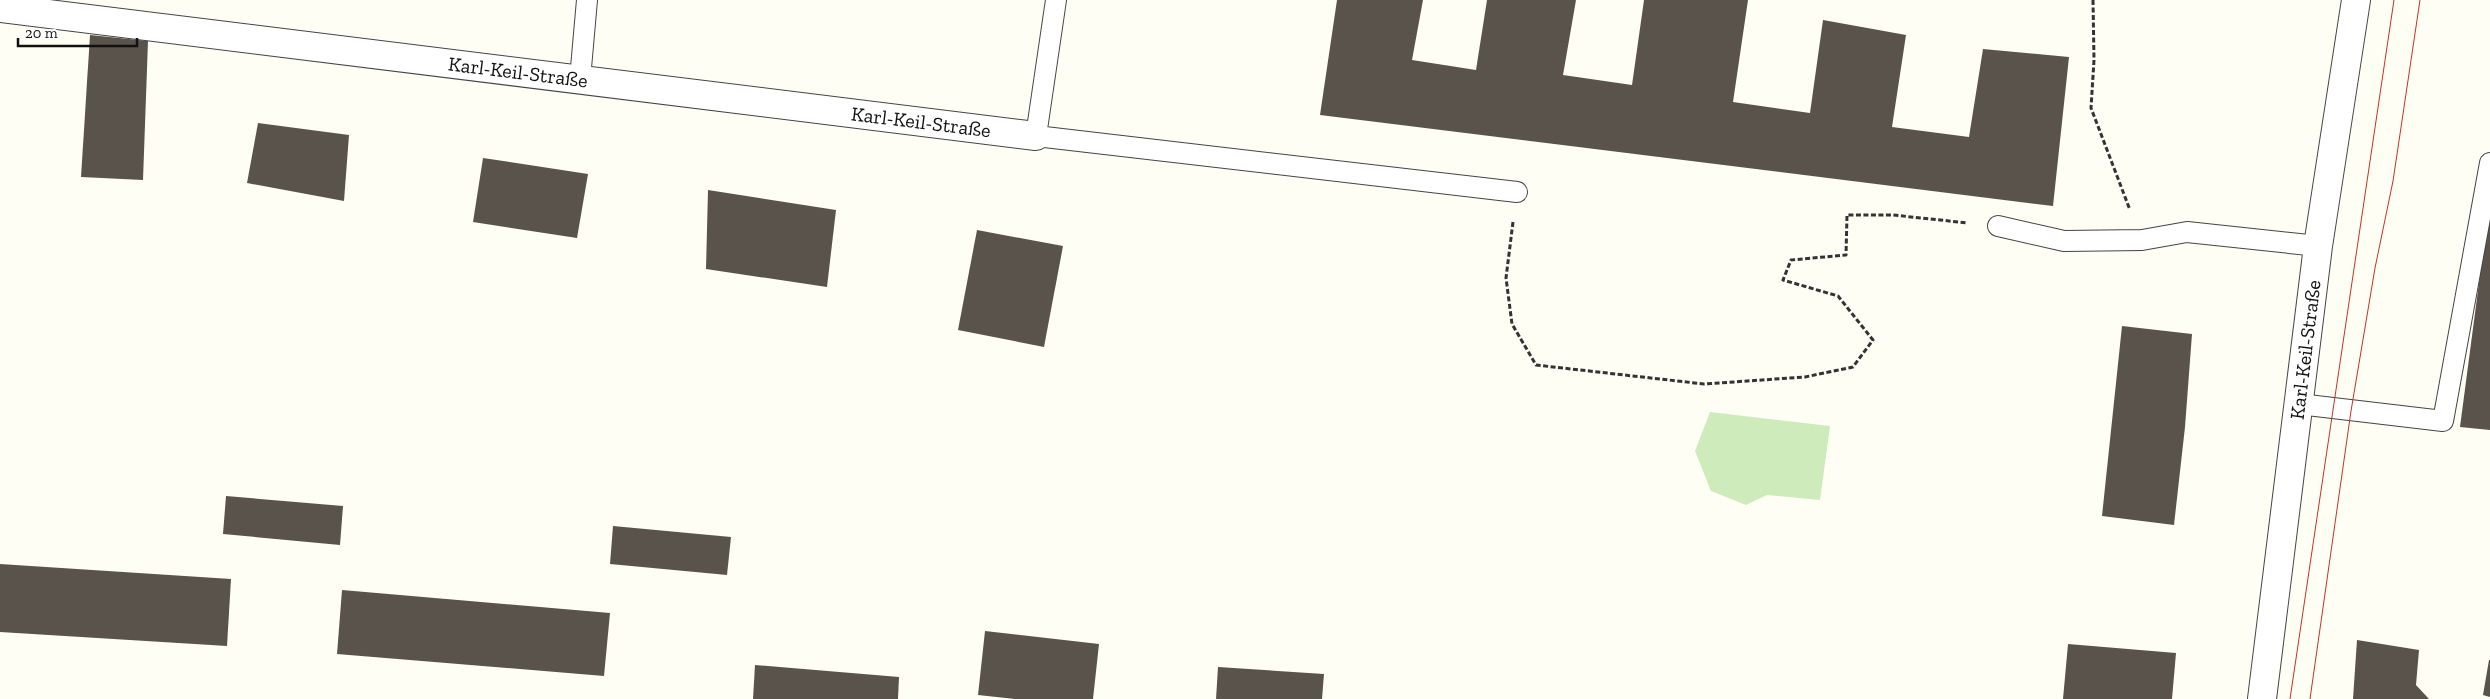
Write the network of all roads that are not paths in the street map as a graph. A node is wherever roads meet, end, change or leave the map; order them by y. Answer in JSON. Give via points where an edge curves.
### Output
{"nodes":[{"id":1,"x":587,"y":0,"type":"edge"},
{"id":2,"x":1056,"y":0,"type":"edge"},
{"id":3,"x":2356,"y":0,"type":"edge"},
{"id":4,"x":0,"y":8,"type":"edge"},
{"id":5,"x":580,"y":79,"type":"junction"},
{"id":6,"x":1036,"y":136,"type":"junction"},
{"id":7,"x":2490,"y":163,"type":"edge"},
{"id":8,"x":1517,"y":192,"type":"road end"},
{"id":9,"x":1998,"y":226,"type":"road end"},
{"id":10,"x":2318,"y":246,"type":"junction"},
{"id":11,"x":2299,"y":404,"type":"junction"},
{"id":12,"x":2262,"y":699,"type":"edge"}],
"edges":[{"from":1,"to":5,"type":"lane"},
{"from":2,"to":6,"type":"lane"},
{"from":3,"to":10,"type":"street","name":"Karl-Keil-Straße"},
{"from":4,"to":5,"type":"street","name":"Karl-Keil-Straße"},
{"from":5,"to":6,"type":"street","name":"Karl-Keil-Straße"},
{"from":6,"to":8,"type":"lane"},
{"from":7,"to":11,"type":"lane","via":[[2443,421]]},
{"from":9,"to":10,"type":"lane","via":[[2064,241],[2142,240],[2187,232]]},
{"from":10,"to":11,"type":"street","name":"Karl-Keil-Straße"},
{"from":11,"to":12,"type":"street","name":"Karl-Keil-Straße"}]}
